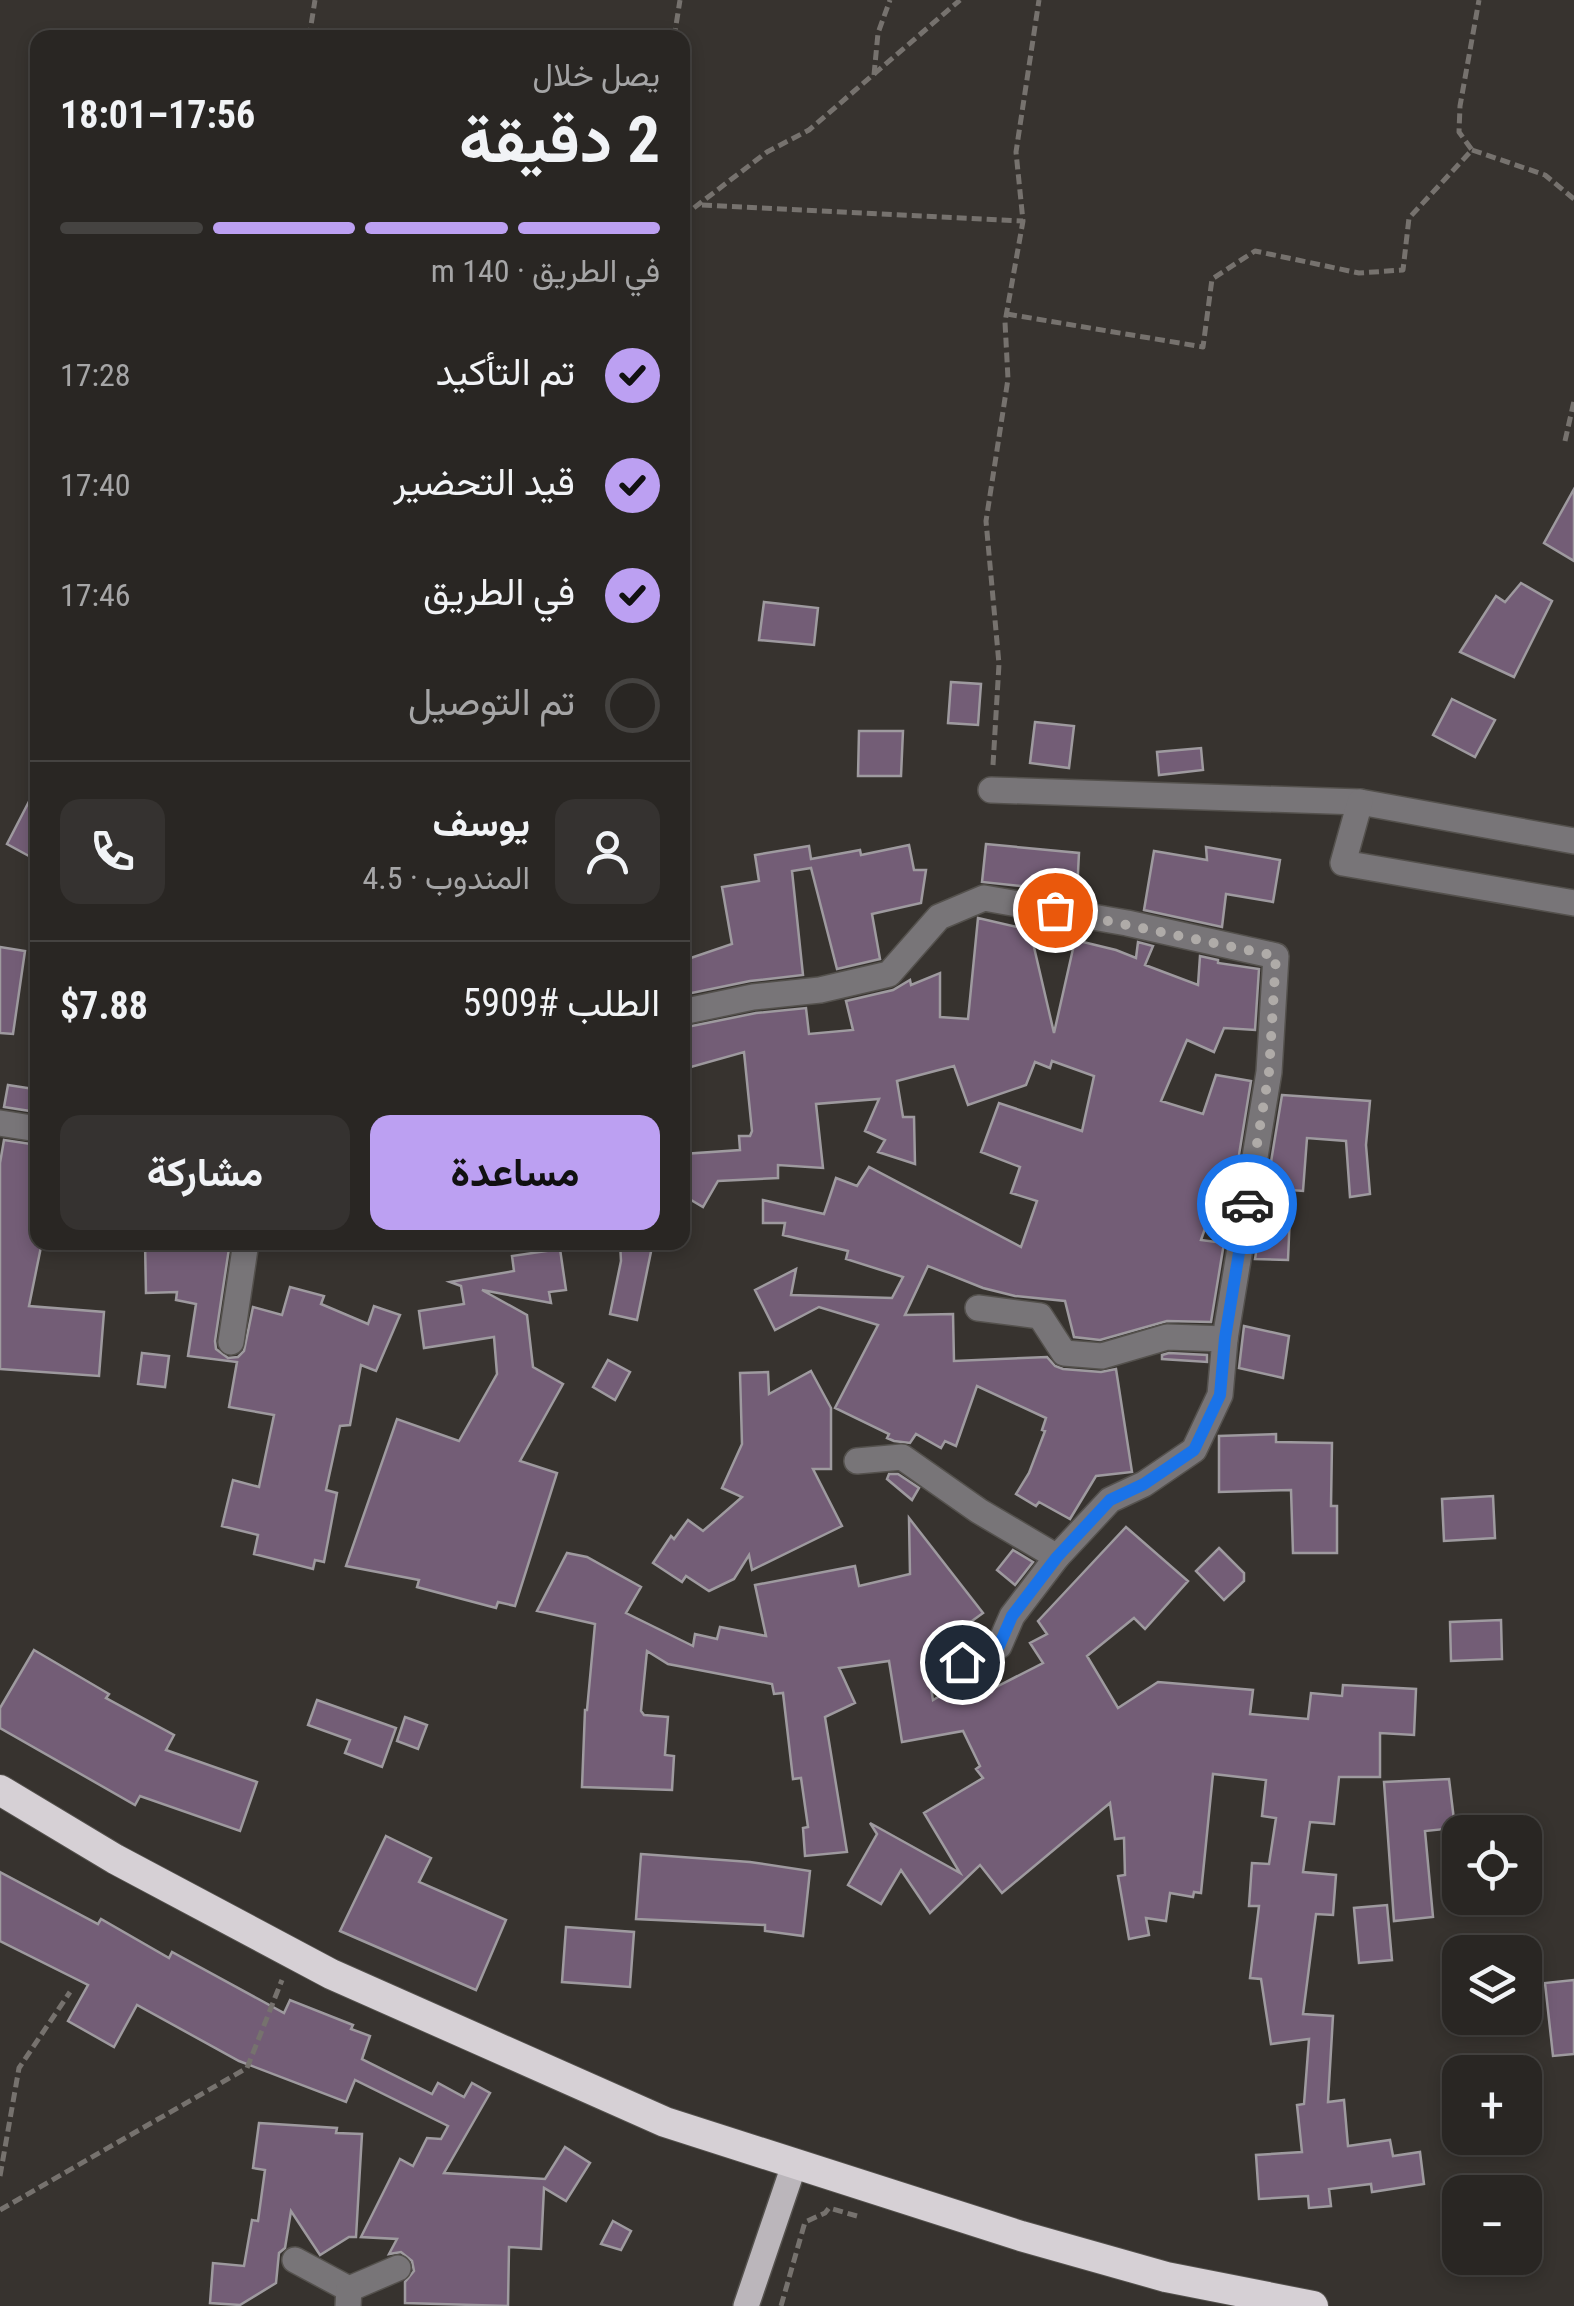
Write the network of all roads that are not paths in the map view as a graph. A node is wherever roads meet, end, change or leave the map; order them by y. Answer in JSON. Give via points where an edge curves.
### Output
{"nodes":[{"id":1,"x":991,"y":790,"type":"road end"},
{"id":2,"x":1360,"y":802,"type":"junction"},
{"id":3,"x":1574,"y":841,"type":"edge"},
{"id":4,"x":1574,"y":903,"type":"edge"},
{"id":5,"x":690,"y":1010,"type":"edge"},
{"id":6,"x":0,"y":1124,"type":"edge"},
{"id":7,"x":30,"y":1128,"type":"edge"},
{"id":8,"x":245,"y":1250,"type":"edge"},
{"id":9,"x":978,"y":1308,"type":"dead end"},
{"id":10,"x":1225,"y":1338,"type":"junction"},
{"id":11,"x":232,"y":1342,"type":"dead end"},
{"id":12,"x":857,"y":1461,"type":"dead end"},
{"id":13,"x":1057,"y":1557,"type":"junction"},
{"id":14,"x":962,"y":1662,"type":"dead end"},
{"id":15,"x":0,"y":1790,"type":"edge"},
{"id":16,"x":794,"y":2165,"type":"junction"},
{"id":17,"x":295,"y":2260,"type":"dead end"},
{"id":18,"x":398,"y":2268,"type":"dead end"},
{"id":19,"x":348,"y":2298,"type":"edge"},
{"id":20,"x":746,"y":2306,"type":"edge"},
{"id":21,"x":1312,"y":2306,"type":"edge"}],
"edges":[{"from":1,"to":2,"type":"street"},
{"from":2,"to":3,"type":"street"},
{"from":2,"to":4,"type":"street","via":[[1343,863]]},
{"from":5,"to":10,"type":"street","via":[[889,974],[939,917],[984,898],[1276,956],[1269,1072]]},
{"from":6,"to":7,"type":"street"},
{"from":8,"to":11,"type":"street"},
{"from":9,"to":10,"type":"street","via":[[1040,1316],[1064,1353],[1102,1356],[1168,1336]]},
{"from":10,"to":13,"type":"street","via":[[1220,1395],[1194,1450],[1110,1500]]},
{"from":12,"to":13,"type":"street","via":[[902,1457]]},
{"from":13,"to":14,"type":"street","via":[[1012,1616],[999,1646]]},
{"from":15,"to":16,"type":"highway","via":[[331,1974],[665,2122]]},
{"from":16,"to":20,"type":"main road"},
{"from":16,"to":21,"type":"highway","via":[[1166,2276]]},
{"from":17,"to":19,"type":"street"},
{"from":18,"to":19,"type":"street"}]}
